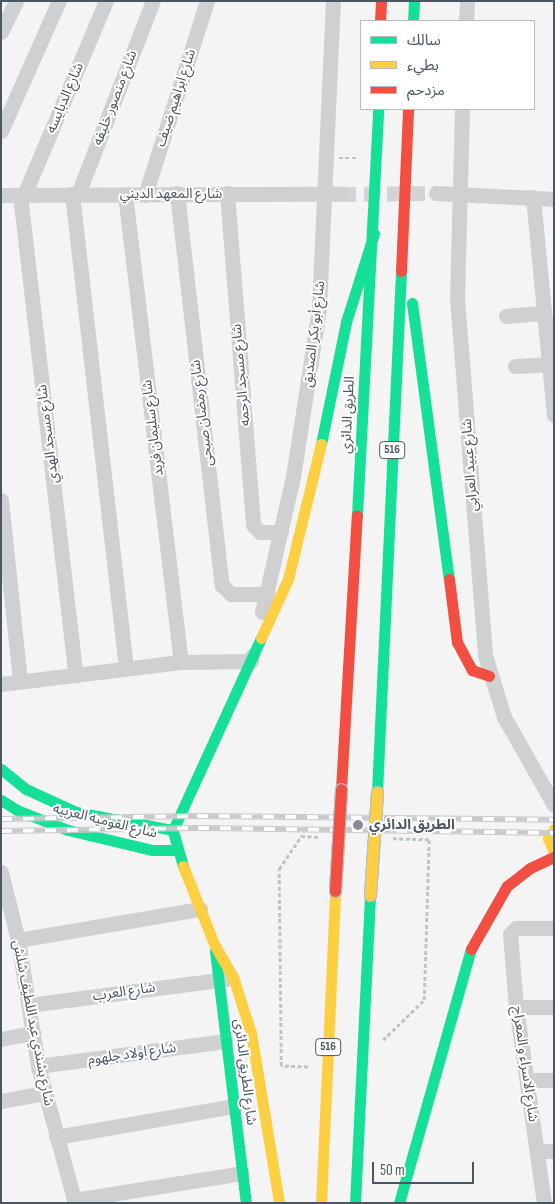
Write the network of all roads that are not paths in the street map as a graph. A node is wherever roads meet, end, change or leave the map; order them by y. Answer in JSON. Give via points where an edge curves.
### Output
{"nodes":[{"id":1,"x":16,"y":1,"type":"edge"},
{"id":2,"x":60,"y":1,"type":"edge"},
{"id":3,"x":106,"y":1,"type":"edge"},
{"id":4,"x":153,"y":1,"type":"edge"},
{"id":5,"x":207,"y":1,"type":"edge"},
{"id":6,"x":334,"y":1,"type":"edge"},
{"id":7,"x":381,"y":1,"type":"edge"},
{"id":8,"x":414,"y":1,"type":"edge"},
{"id":9,"x":467,"y":1,"type":"edge"},
{"id":10,"x":380,"y":20,"type":"edge"},
{"id":11,"x":413,"y":20,"type":"edge"},
{"id":12,"x":466,"y":20,"type":"edge"},
{"id":13,"x":1,"y":32,"type":"edge"},
{"id":14,"x":378,"y":110,"type":"edge"},
{"id":15,"x":408,"y":110,"type":"edge"},
{"id":16,"x":462,"y":110,"type":"edge"},
{"id":17,"x":1,"y":131,"type":"edge"},
{"id":18,"x":436,"y":192,"type":"tunnel mouth"},
{"id":19,"x":458,"y":192,"type":"junction"},
{"id":20,"x":177,"y":193,"type":"junction"},
{"id":21,"x":227,"y":193,"type":"junction"},
{"id":22,"x":75,"y":194,"type":"junction"},
{"id":23,"x":125,"y":194,"type":"junction"},
{"id":24,"x":334,"y":194,"type":"junction"},
{"id":25,"x":1,"y":195,"type":"edge"},
{"id":26,"x":22,"y":195,"type":"junction"},
{"id":27,"x":145,"y":195,"type":"junction"},
{"id":28,"x":533,"y":198,"type":"junction"},
{"id":29,"x":554,"y":199,"type":"edge"},
{"id":30,"x":402,"y":216,"type":"junction"},
{"id":31,"x":374,"y":233,"type":"junction"},
{"id":32,"x":547,"y":271,"type":"edge"},
{"id":33,"x":506,"y":316,"type":"dead end"},
{"id":34,"x":548,"y":319,"type":"edge"},
{"id":35,"x":515,"y":366,"type":"dead end"},
{"id":36,"x":551,"y":371,"type":"edge"},
{"id":37,"x":554,"y":415,"type":"edge"},
{"id":38,"x":1,"y":500,"type":"edge"},
{"id":39,"x":281,"y":532,"type":"junction"},
{"id":40,"x":267,"y":594,"type":"junction"},
{"id":41,"x":251,"y":661,"type":"junction"},
{"id":42,"x":182,"y":662,"type":"junction"},
{"id":43,"x":126,"y":667,"type":"junction"},
{"id":44,"x":75,"y":674,"type":"junction"},
{"id":45,"x":489,"y":676,"type":"junction"},
{"id":46,"x":20,"y":681,"type":"junction"},
{"id":47,"x":1,"y":684,"type":"edge"},
{"id":48,"x":1,"y":769,"type":"edge"},
{"id":49,"x":1,"y":800,"type":"edge"},
{"id":50,"x":554,"y":805,"type":"edge"},
{"id":51,"x":554,"y":829,"type":"edge"},
{"id":52,"x":173,"y":830,"type":"junction"},
{"id":53,"x":176,"y":850,"type":"junction"},
{"id":54,"x":554,"y":853,"type":"edge"},
{"id":55,"x":554,"y":858,"type":"edge"},
{"id":56,"x":1,"y":872,"type":"edge"},
{"id":57,"x":200,"y":909,"type":"junction"},
{"id":58,"x":554,"y":928,"type":"edge"},
{"id":59,"x":18,"y":940,"type":"junction"},
{"id":60,"x":226,"y":978,"type":"junction"},
{"id":61,"x":29,"y":1005,"type":"junction"},
{"id":62,"x":516,"y":1007,"type":"junction"},
{"id":63,"x":554,"y":1007,"type":"edge"},
{"id":64,"x":33,"y":1034,"type":"junction"},
{"id":65,"x":1,"y":1039,"type":"edge"},
{"id":66,"x":226,"y":1041,"type":"junction"},
{"id":67,"x":38,"y":1066,"type":"junction"},
{"id":68,"x":527,"y":1080,"type":"junction"},
{"id":69,"x":554,"y":1080,"type":"edge"},
{"id":70,"x":45,"y":1093,"type":"junction"},
{"id":71,"x":1,"y":1101,"type":"edge"},
{"id":72,"x":234,"y":1106,"type":"junction"},
{"id":73,"x":56,"y":1137,"type":"junction"},
{"id":74,"x":537,"y":1151,"type":"junction"},
{"id":75,"x":554,"y":1151,"type":"edge"},
{"id":76,"x":242,"y":1173,"type":"junction"},
{"id":77,"x":74,"y":1201,"type":"edge"},
{"id":78,"x":246,"y":1203,"type":"edge"},
{"id":79,"x":279,"y":1203,"type":"edge"},
{"id":80,"x":321,"y":1203,"type":"edge"},
{"id":81,"x":355,"y":1203,"type":"edge"},
{"id":82,"x":399,"y":1203,"type":"edge"},
{"id":83,"x":544,"y":1203,"type":"edge"}],
"edges":[{"from":1,"to":13,"type":"street"},
{"from":2,"to":17,"type":"street"},
{"from":3,"to":26,"type":"street","name":"شارع الدبايسه"},
{"from":4,"to":22,"type":"street","name":"شارع منصور خليفه"},
{"from":5,"to":27,"type":"street","name":"شارع ابراهيم ضيف"},
{"from":6,"to":24,"type":"street","name":"شارع أبو بكر الصديق"},
{"from":7,"to":10,"type":"main road"},
{"from":8,"to":11,"type":"main road"},
{"from":9,"to":12,"type":"street"},
{"from":14,"to":31,"type":"main road","name":"الطريق الدائري","number":"516"},
{"from":15,"to":30,"type":"main road","number":"516"},
{"from":16,"to":19,"type":"street","name":"شارع عبيد العرابي"},
{"from":18,"to":19,"type":"street"},
{"from":19,"to":28,"type":"street"},
{"from":19,"to":45,"type":"street","name":"شارع عبيد العرابي","via":[[457,298],[484,655]]},
{"from":20,"to":21,"type":"street","name":"شارع المعهد الديني"},
{"from":20,"to":27,"type":"street","name":"شارع المعهد الديني"},
{"from":20,"to":40,"type":"street","name":"شارع رمضان صبحى","via":[[222,585],[231,594]]},
{"from":21,"to":24,"type":"street","name":"شارع المعهد الديني"},
{"from":21,"to":39,"type":"street","name":"شارع مسجد الرحمه","via":[[253,525],[260,532]]},
{"from":22,"to":23,"type":"street","name":"شارع المعهد الديني"},
{"from":22,"to":26,"type":"street","name":"شارع المعهد الديني"},
{"from":22,"to":43,"type":"street"},
{"from":23,"to":27,"type":"street","name":"شارع المعهد الديني"},
{"from":23,"to":42,"type":"street","name":"شارع سليمان فريد"},
{"from":24,"to":39,"type":"street","name":"شارع أبو بكر الصديق","via":[[319,309]]},
{"from":25,"to":26,"type":"street","name":"شارع المعهد الديني"},
{"from":26,"to":44,"type":"street","name":"شارع مسجد الهدي"},
{"from":28,"to":29,"type":"street"},
{"from":28,"to":32,"type":"street"},
{"from":30,"to":45,"type":"main road","via":[[457,642],[472,670]]},
{"from":30,"to":81,"type":"main road","number":"516","bridge":true},
{"from":31,"to":41,"type":"main road","via":[[346,322],[326,424],[288,579]]},
{"from":31,"to":80,"type":"main road","name":"الطريق الدائري","number":"516","bridge":true,"via":[[335,891]]},
{"from":32,"to":34,"type":"street"},
{"from":33,"to":34,"type":"street"},
{"from":34,"to":36,"type":"street"},
{"from":35,"to":36,"type":"street"},
{"from":36,"to":37,"type":"street"},
{"from":38,"to":46,"type":"street"},
{"from":39,"to":40,"type":"street","name":"شارع أبو بكر الصديق"},
{"from":40,"to":41,"type":"street","name":"شارع أبو بكر الصديق"},
{"from":41,"to":42,"type":"street"},
{"from":41,"to":52,"type":"main road"},
{"from":42,"to":43,"type":"street"},
{"from":43,"to":44,"type":"street"},
{"from":44,"to":46,"type":"street"},
{"from":45,"to":50,"type":"street","name":"شارع عبيد العرابي","via":[[504,716]]},
{"from":46,"to":47,"type":"street"},
{"from":48,"to":52,"type":"main road","name":"شارع القوميه العربيه","via":[[26,789],[76,812]]},
{"from":49,"to":53,"type":"main road","name":"شارع القوميه العربيه","via":[[17,810],[68,830],[152,850]]},
{"from":51,"to":54,"type":"main road","via":[[548,838]]},
{"from":52,"to":53,"type":"main road"},
{"from":53,"to":57,"type":"main road"},
{"from":55,"to":82,"type":"main road","via":[[530,868],[507,886],[472,945]]},
{"from":56,"to":59,"type":"street","name":"شارع بشندي عبد اللطيف شلش"},
{"from":57,"to":59,"type":"street"},
{"from":57,"to":60,"type":"main road"},
{"from":58,"to":62,"type":"street","name":"شارع الاسراء و المعراج","via":[[516,928],[510,934]]},
{"from":59,"to":61,"type":"street","name":"شارع بشندي عبد اللطيف شلش"},
{"from":60,"to":61,"type":"street","name":"شارع العرب"},
{"from":60,"to":66,"type":"main road","name":"شارع الطريق الدائرى"},
{"from":60,"to":79,"type":"main road","via":[[251,1033]]},
{"from":61,"to":64,"type":"street","name":"شارع بشندي عبد اللطيف شلش"},
{"from":62,"to":63,"type":"street"},
{"from":62,"to":68,"type":"street","name":"شارع الاسراء و المعراج"},
{"from":64,"to":65,"type":"street"},
{"from":64,"to":67,"type":"street","name":"شارع بشندي عبد اللطيف شلش"},
{"from":66,"to":67,"type":"street","name":"شارع اولاد جلهوم"},
{"from":66,"to":72,"type":"main road","name":"شارع الطريق الدائرى"},
{"from":67,"to":70,"type":"street","name":"شارع بشندي عبد اللطيف شلش"},
{"from":68,"to":69,"type":"street"},
{"from":68,"to":74,"type":"street","name":"شارع الاسراء و المعراج"},
{"from":70,"to":71,"type":"street"},
{"from":70,"to":73,"type":"street","name":"شارع بشندي عبد اللطيف شلش"},
{"from":72,"to":73,"type":"street"},
{"from":72,"to":76,"type":"main road","name":"شارع الطريق الدائرى"},
{"from":73,"to":77,"type":"street","name":"شارع بشندي عبد اللطيف شلش"},
{"from":74,"to":75,"type":"street"},
{"from":74,"to":83,"type":"street","name":"شارع الاسراء و المعراج"},
{"from":76,"to":77,"type":"street"},
{"from":76,"to":78,"type":"main road","name":"شارع الطريق الدائرى"}]}
